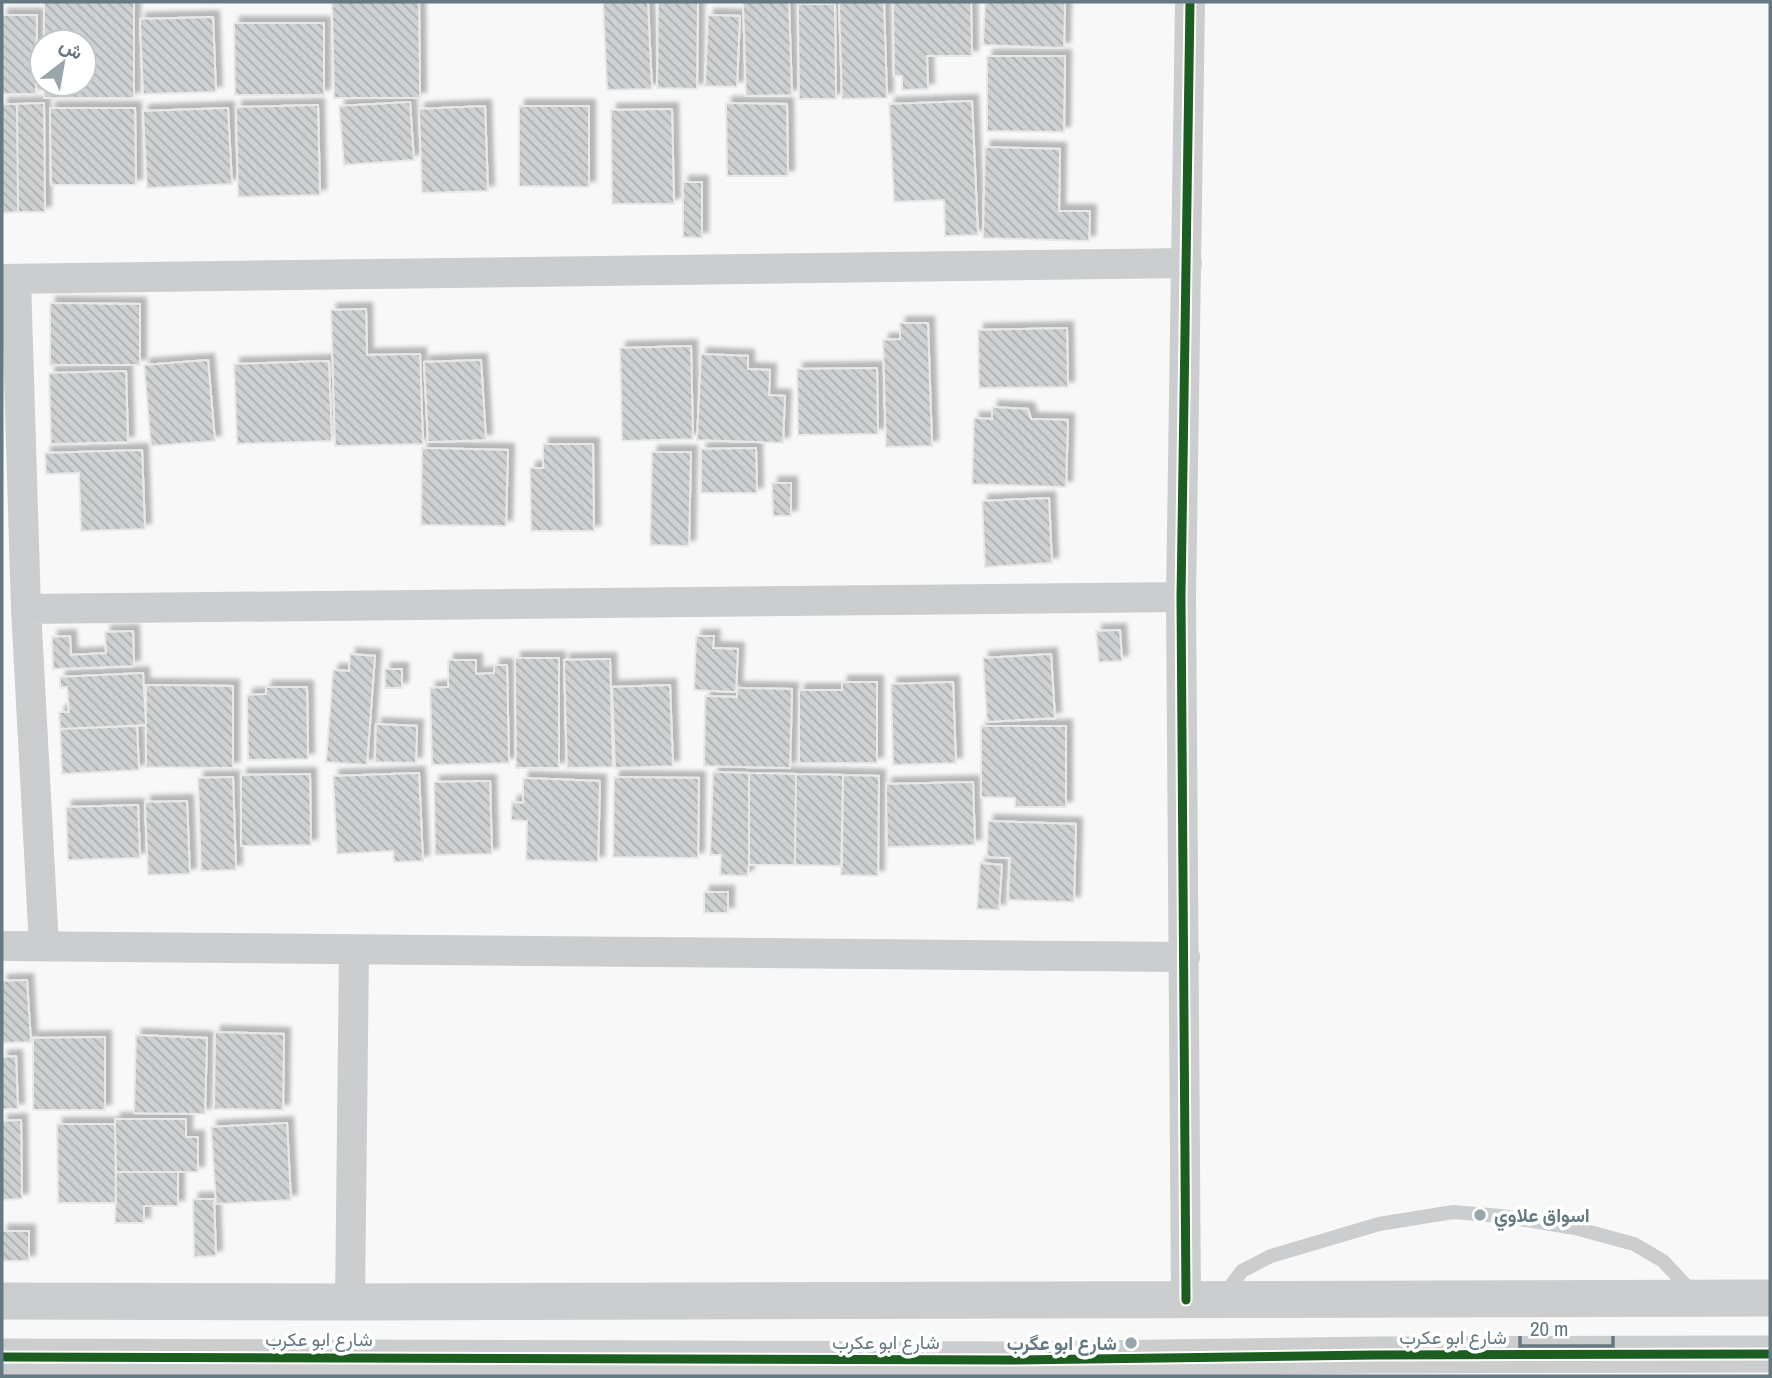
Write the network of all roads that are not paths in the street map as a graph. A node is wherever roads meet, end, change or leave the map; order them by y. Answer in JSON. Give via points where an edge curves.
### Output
{"nodes":[{"id":1,"x":1190,"y":2,"type":"edge"},
{"id":2,"x":1187,"y":263,"type":"junction"},
{"id":3,"x":9,"y":279,"type":"edge"},
{"id":4,"x":1181,"y":597,"type":"junction"},
{"id":5,"x":26,"y":609,"type":"junction"},
{"id":6,"x":2,"y":946,"type":"edge"},
{"id":7,"x":44,"y":946,"type":"junction"},
{"id":8,"x":354,"y":950,"type":"junction"},
{"id":9,"x":1185,"y":957,"type":"junction"},
{"id":10,"x":1698,"y":1298,"type":"junction"},
{"id":11,"x":1770,"y":1298,"type":"edge"},
{"id":12,"x":1203,"y":1300,"type":"junction"},
{"id":13,"x":2,"y":1301,"type":"edge"},
{"id":14,"x":350,"y":1302,"type":"junction"},
{"id":15,"x":685,"y":1302,"type":"junction"},
{"id":16,"x":1770,"y":1354,"type":"edge"},
{"id":17,"x":685,"y":1358,"type":"junction"},
{"id":18,"x":5,"y":1363,"type":"edge"},
{"id":19,"x":349,"y":1366,"type":"edge"},
{"id":20,"x":1373,"y":1366,"type":"edge"},
{"id":21,"x":1421,"y":1366,"type":"edge"},
{"id":22,"x":1014,"y":1368,"type":"edge"}],
"edges":[{"from":1,"to":2,"type":"street"},
{"from":2,"to":3,"type":"street"},
{"from":2,"to":4,"type":"street"},
{"from":3,"to":5,"type":"street"},
{"from":4,"to":5,"type":"street"},
{"from":4,"to":9,"type":"street"},
{"from":5,"to":7,"type":"street"},
{"from":6,"to":7,"type":"street"},
{"from":7,"to":8,"type":"street"},
{"from":8,"to":9,"type":"street"},
{"from":8,"to":14,"type":"street"},
{"from":9,"to":12,"type":"street"},
{"from":10,"to":11,"type":"street"},
{"from":10,"to":12,"type":"street"},
{"from":10,"to":12,"type":"lane","via":[[1663,1261],[1634,1244],[1575,1228],[1453,1212],[1379,1224],[1271,1256]]},
{"from":12,"to":15,"type":"street"},
{"from":13,"to":14,"type":"street"},
{"from":14,"to":15,"type":"street"},
{"from":15,"to":17,"type":"street"},
{"from":16,"to":21,"type":"street","name":"شارع ابو عكرب"},
{"from":17,"to":19,"type":"street","name":"شارع ابو عكرب"},
{"from":17,"to":22,"type":"street","name":"شارع ابو عكرب"},
{"from":18,"to":19,"type":"street","name":"شارع ابو عكرب"},
{"from":20,"to":21,"type":"street","name":"شارع ابو عكرب"},
{"from":20,"to":22,"type":"street","name":"شارع ابو عكرب"}]}
